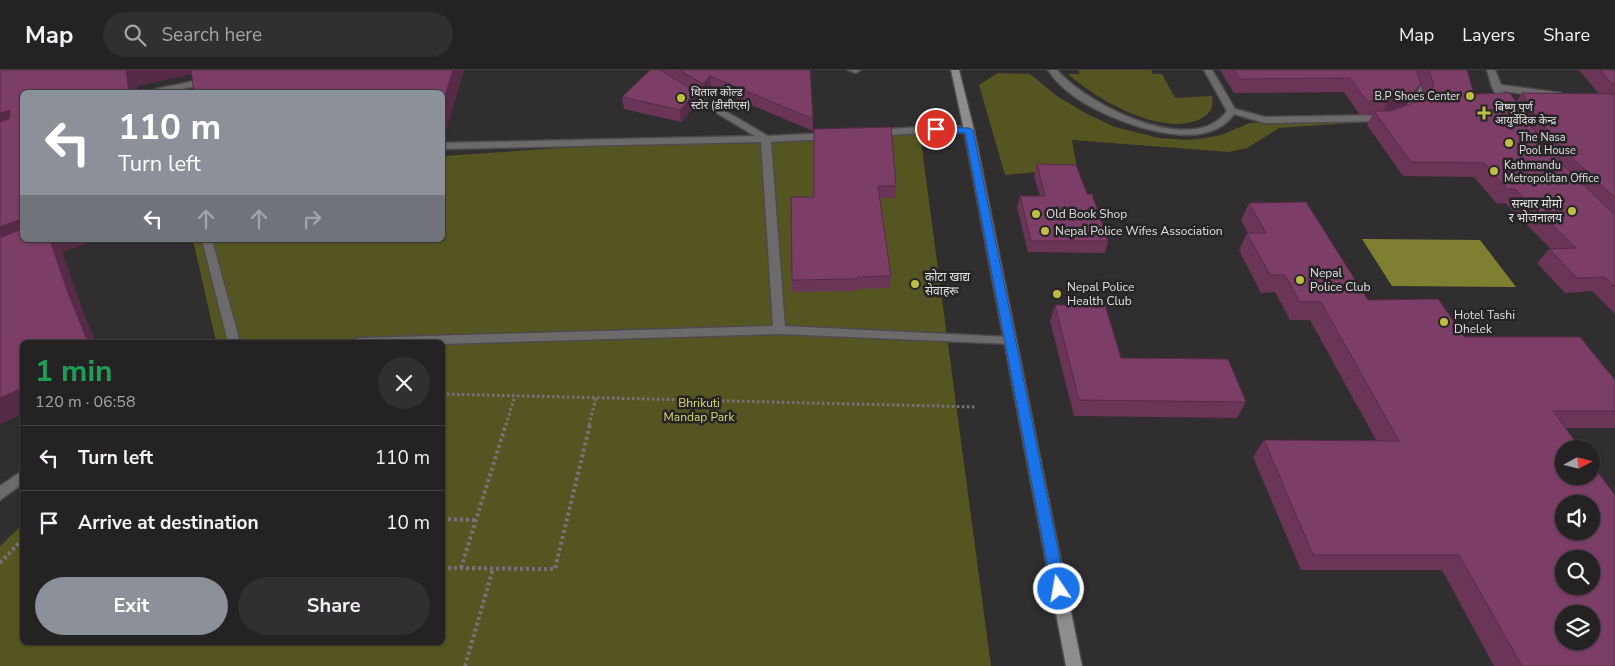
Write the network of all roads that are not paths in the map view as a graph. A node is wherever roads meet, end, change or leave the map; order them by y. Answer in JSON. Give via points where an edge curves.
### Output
{"nodes":[{"id":1,"x":955,"y":70,"type":"edge"},
{"id":2,"x":1052,"y":70,"type":"edge"},
{"id":3,"x":1208,"y":70,"type":"edge"},
{"id":4,"x":1404,"y":70,"type":"edge"},
{"id":5,"x":1491,"y":70,"type":"edge"},
{"id":6,"x":216,"y":80,"type":"edge"},
{"id":7,"x":674,"y":84,"type":"edge"},
{"id":8,"x":1496,"y":87,"type":"junction"},
{"id":9,"x":177,"y":90,"type":"edge"},
{"id":10,"x":1569,"y":97,"type":"edge"},
{"id":11,"x":1232,"y":111,"type":"junction"},
{"id":12,"x":1510,"y":116,"type":"edge"},
{"id":13,"x":969,"y":130,"type":"junction"},
{"id":14,"x":859,"y":134,"type":"edge"},
{"id":15,"x":840,"y":135,"type":"edge"},
{"id":16,"x":766,"y":139,"type":"junction"},
{"id":17,"x":445,"y":146,"type":"edge"},
{"id":18,"x":208,"y":242,"type":"edge"},
{"id":19,"x":778,"y":330,"type":"junction"},
{"id":20,"x":233,"y":340,"type":"edge"},
{"id":21,"x":429,"y":340,"type":"edge"},
{"id":22,"x":1009,"y":341,"type":"junction"},
{"id":23,"x":20,"y":479,"type":"edge"},
{"id":24,"x":0,"y":494,"type":"edge"},
{"id":25,"x":1074,"y":666,"type":"edge"}],
"edges":[{"from":1,"to":13,"type":"main road"},
{"from":2,"to":11,"type":"street","via":[[1058,81],[1102,109],[1134,122],[1164,129],[1204,131],[1220,125]]},
{"from":3,"to":11,"type":"street"},
{"from":4,"to":11,"type":"street","via":[[1414,80],[1420,98],[1409,110],[1382,120],[1265,120]]},
{"from":5,"to":8,"type":"street"},
{"from":6,"to":9,"type":"street"},
{"from":7,"to":16,"type":"street"},
{"from":8,"to":10,"type":"street"},
{"from":8,"to":12,"type":"street"},
{"from":13,"to":14,"type":"street"},
{"from":13,"to":22,"type":"main road"},
{"from":15,"to":16,"type":"street"},
{"from":16,"to":17,"type":"street"},
{"from":16,"to":19,"type":"street"},
{"from":18,"to":20,"type":"street"},
{"from":19,"to":21,"type":"street"},
{"from":19,"to":22,"type":"street"},
{"from":22,"to":25,"type":"main road"},
{"from":23,"to":24,"type":"street"}]}
